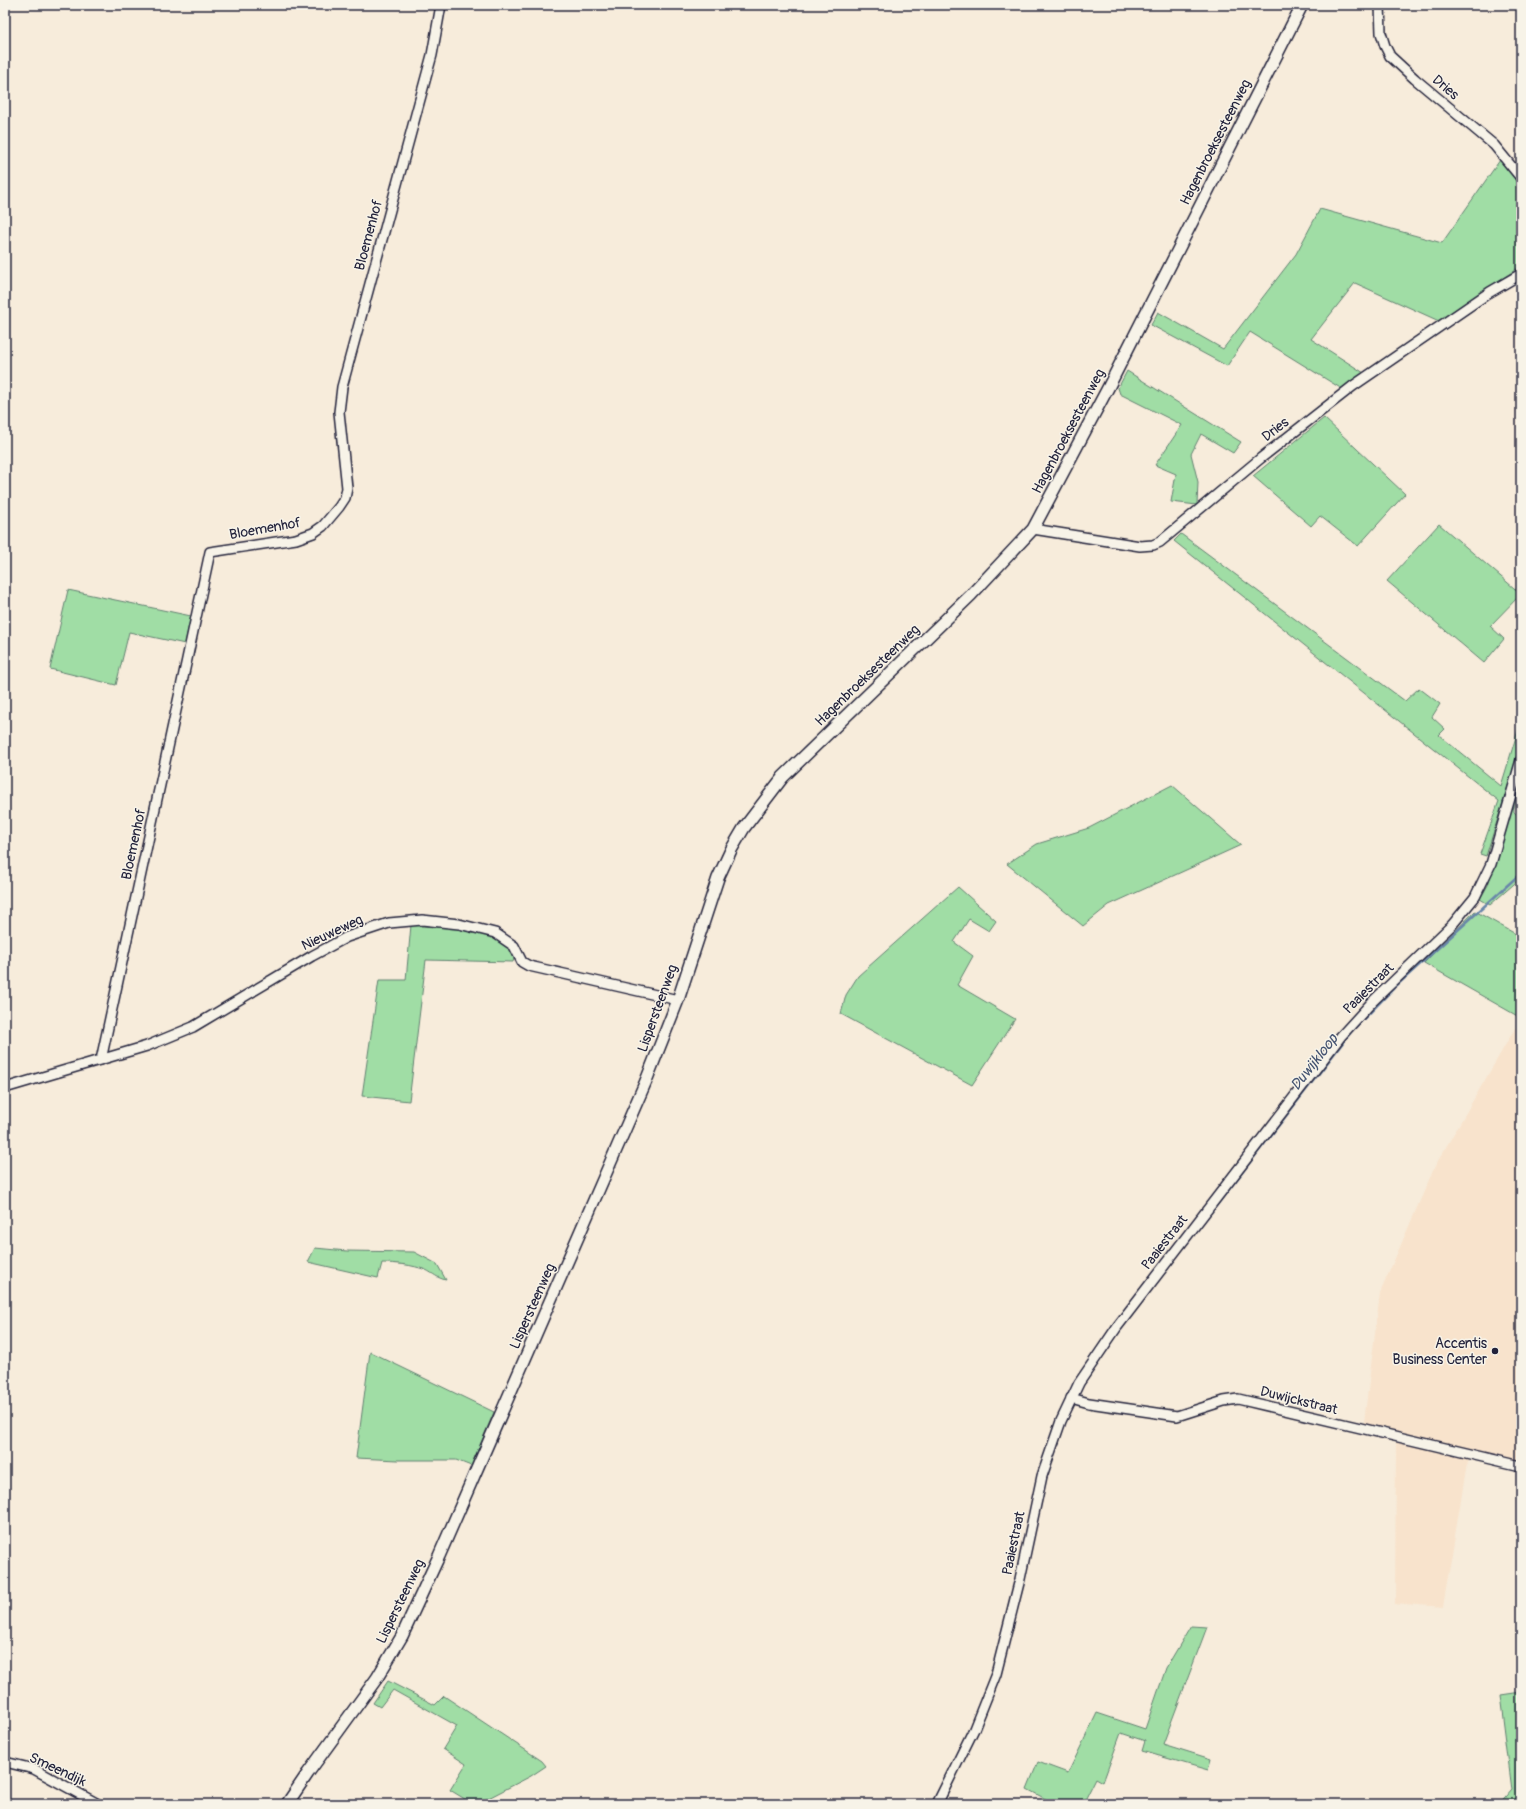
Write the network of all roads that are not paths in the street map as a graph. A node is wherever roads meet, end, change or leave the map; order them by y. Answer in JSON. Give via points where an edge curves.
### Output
{"nodes":[{"id":1,"x":441,"y":5,"type":"edge"},
{"id":2,"x":1302,"y":5,"type":"edge"},
{"id":3,"x":1380,"y":5,"type":"edge"},
{"id":4,"x":1521,"y":178,"type":"edge"},
{"id":5,"x":1521,"y":274,"type":"edge"},
{"id":6,"x":1033,"y":529,"type":"junction"},
{"id":7,"x":1521,"y":760,"type":"edge"},
{"id":8,"x":765,"y":801,"type":"joint"},
{"id":9,"x":678,"y":1000,"type":"junction"},
{"id":10,"x":101,"y":1060,"type":"junction"},
{"id":11,"x":5,"y":1088,"type":"edge"},
{"id":12,"x":1071,"y":1398,"type":"junction"},
{"id":13,"x":1521,"y":1466,"type":"edge"},
{"id":14,"x":5,"y":1762,"type":"edge"},
{"id":15,"x":98,"y":1804,"type":"edge"},
{"id":16,"x":287,"y":1804,"type":"edge"},
{"id":17,"x":937,"y":1804,"type":"edge"}],
"edges":[{"from":1,"to":10,"type":"street","name":"Bloemenhof","via":[[432,55],[342,387],[339,412],[348,476],[345,498],[332,516],[314,533],[296,539],[210,552]]},
{"from":2,"to":6,"type":"street","name":"Hagenbroeksesteenweg","via":[[1109,386]]},
{"from":3,"to":4,"type":"street","name":"Dries","via":[[1381,33],[1390,56],[1494,145]]},
{"from":5,"to":6,"type":"street","name":"Dries","via":[[1490,292],[1342,394],[1153,546]]},
{"from":6,"to":8,"type":"street","name":"Hagenbroeksesteenweg","via":[[971,595],[783,778]]},
{"from":7,"to":12,"type":"street","name":"Paaiestraat","via":[[1491,864],[1475,898],[1452,925],[1373,1001],[1341,1036],[1107,1339]]},
{"from":8,"to":9,"type":"street","name":"Lispersteenweg","via":[[744,828],[718,878]]},
{"from":9,"to":10,"type":"street","name":"Nieuweweg","via":[[529,966],[522,962],[514,946],[494,933],[459,924],[422,920],[389,923],[347,937],[193,1026],[147,1046]]},
{"from":9,"to":16,"type":"street","name":"Lispersteenweg","via":[[621,1138],[402,1636],[377,1678]]},
{"from":10,"to":11,"type":"street","name":"Nieuweweg"},
{"from":12,"to":13,"type":"street","name":"Duwijckstraat","via":[[1088,1403],[1177,1416],[1224,1400],[1238,1399]]},
{"from":12,"to":17,"type":"street","name":"Paaiestraat","via":[[1051,1446],[1042,1476],[996,1674],[974,1729]]},
{"from":14,"to":15,"type":"street","name":"Smeendijk","via":[[34,1769]]}]}
